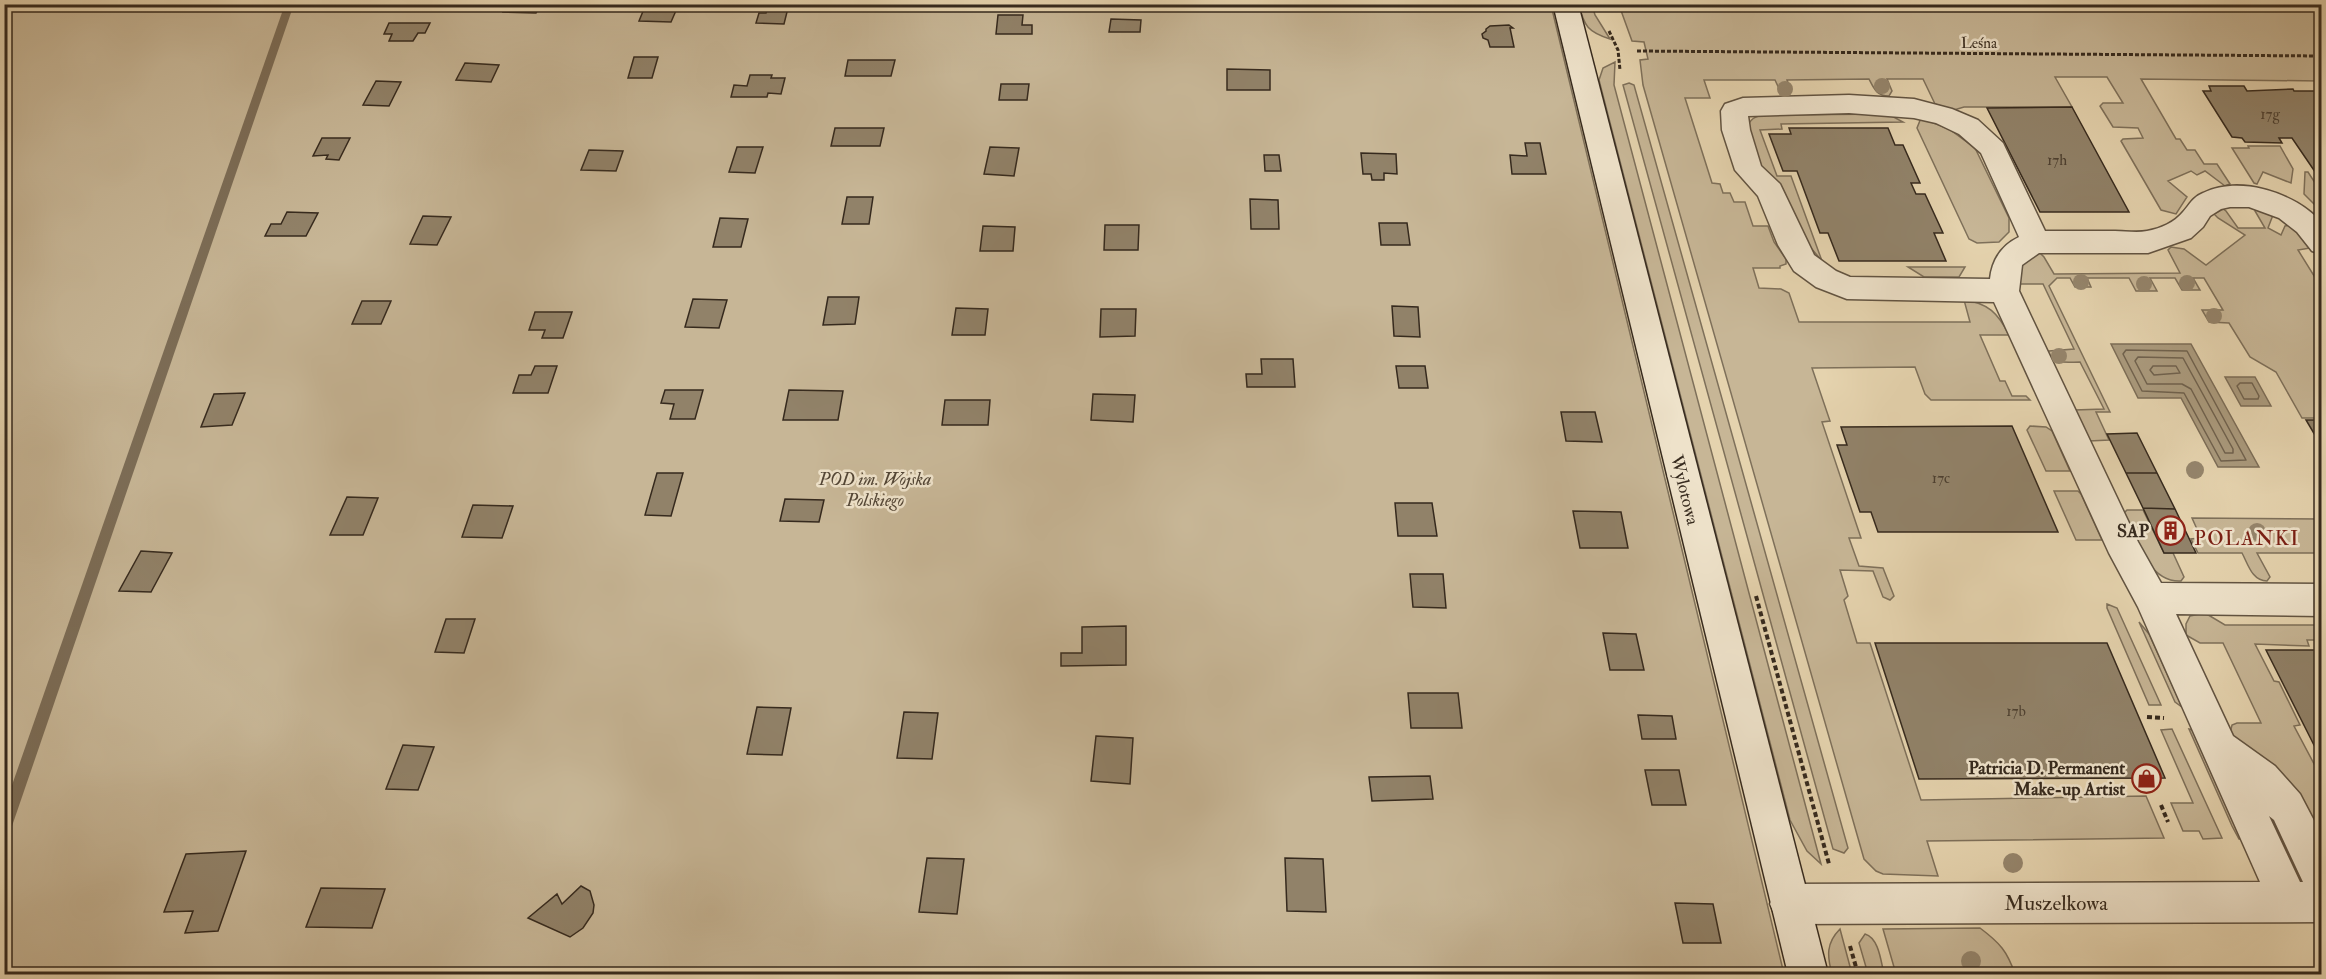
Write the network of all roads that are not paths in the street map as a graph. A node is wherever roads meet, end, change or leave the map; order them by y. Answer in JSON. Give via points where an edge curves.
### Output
{"nodes":[{"id":1,"x":1565,"y":4,"type":"edge"},
{"id":2,"x":2036,"y":242,"type":"junction"},
{"id":3,"x":2322,"y":243,"type":"edge"},
{"id":4,"x":2004,"y":291,"type":"junction"},
{"id":5,"x":2151,"y":598,"type":"junction"},
{"id":6,"x":2322,"y":600,"type":"edge"},
{"id":7,"x":2218,"y":747,"type":"junction"},
{"id":8,"x":2322,"y":879,"type":"edge"},
{"id":9,"x":2305,"y":902,"type":"edge"},
{"id":10,"x":1790,"y":904,"type":"junction"},
{"id":11,"x":1808,"y":975,"type":"edge"}],
"edges":[{"from":1,"to":10,"type":"street","name":"Wylotowa"},
{"from":2,"to":3,"type":"street","via":[[2148,242],[2181,230],[2213,200],[2249,197],[2289,211]]},
{"from":2,"to":4,"type":"street","via":[[2020,247],[2010,258],[2004,273]]},
{"from":2,"to":4,"type":"street","via":[[1990,146],[1976,131],[1958,122],[1918,108],[1891,105],[1761,106],[1734,111],[1749,170],[1770,190],[1804,263],[1826,279],[1847,288]]},
{"from":4,"to":5,"type":"street","via":[[2126,553]]},
{"from":5,"to":6,"type":"street"},
{"from":5,"to":7,"type":"street"},
{"from":7,"to":8,"type":"street","via":[[2262,779],[2287,807]]},
{"from":7,"to":9,"type":"street"},
{"from":9,"to":10,"type":"street","name":"Muszelkowa"},
{"from":10,"to":11,"type":"street","name":"Wylotowa"}]}
